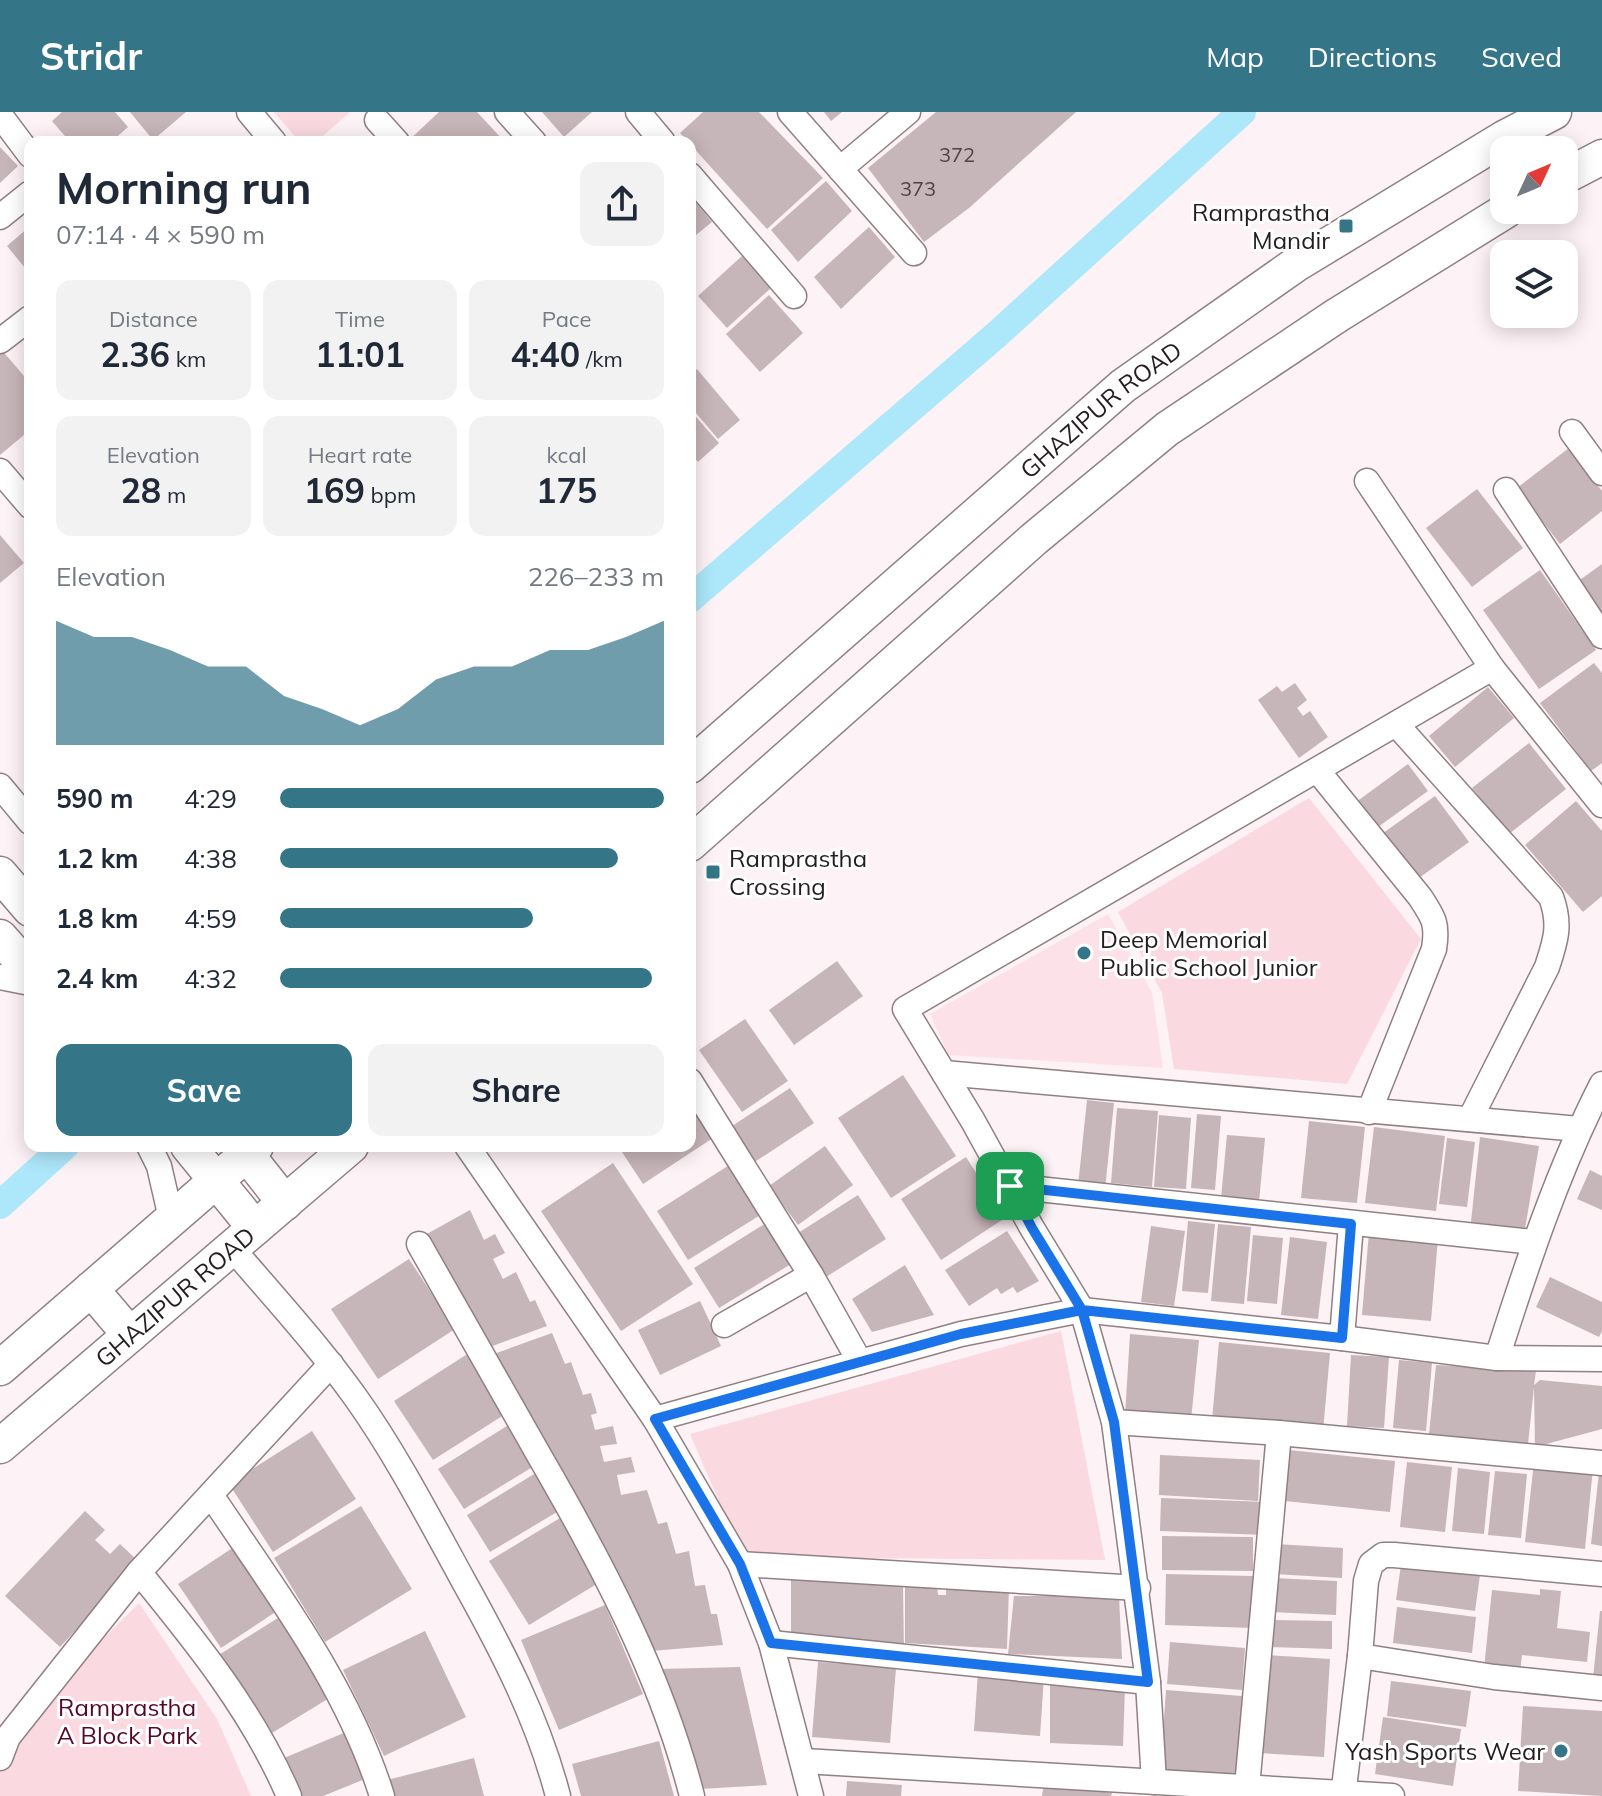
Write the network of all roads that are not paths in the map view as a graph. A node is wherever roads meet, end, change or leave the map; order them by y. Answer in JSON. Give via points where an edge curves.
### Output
{"nodes":[{"id":1,"x":249,"y":112,"type":"edge"},
{"id":2,"x":507,"y":112,"type":"edge"},
{"id":3,"x":638,"y":112,"type":"edge"},
{"id":4,"x":790,"y":112,"type":"edge"},
{"id":5,"x":908,"y":112,"type":"edge"},
{"id":6,"x":1554,"y":112,"type":"edge"},
{"id":7,"x":0,"y":115,"type":"edge"},
{"id":8,"x":377,"y":120,"type":"dead end"},
{"id":9,"x":269,"y":136,"type":"edge"},
{"id":10,"x":392,"y":136,"type":"edge"},
{"id":11,"x":529,"y":136,"type":"edge"},
{"id":12,"x":658,"y":136,"type":"edge"},
{"id":13,"x":24,"y":147,"type":"edge"},
{"id":14,"x":1602,"y":157,"type":"edge"},
{"id":15,"x":840,"y":169,"type":"junction"},
{"id":16,"x":1578,"y":170,"type":"edge"},
{"id":17,"x":696,"y":182,"type":"edge"},
{"id":18,"x":24,"y":198,"type":"edge"},
{"id":19,"x":0,"y":217,"type":"edge"},
{"id":20,"x":1490,"y":221,"type":"edge"},
{"id":21,"x":914,"y":253,"type":"dead end"},
{"id":22,"x":794,"y":296,"type":"dead end"},
{"id":23,"x":24,"y":323,"type":"edge"},
{"id":24,"x":0,"y":341,"type":"edge"},
{"id":25,"x":1572,"y":432,"type":"dead end"},
{"id":26,"x":0,"y":471,"type":"edge"},
{"id":27,"x":1602,"y":473,"type":"edge"},
{"id":28,"x":1367,"y":481,"type":"dead end"},
{"id":29,"x":1506,"y":490,"type":"dead end"},
{"id":30,"x":24,"y":499,"type":"edge"},
{"id":31,"x":1602,"y":636,"type":"edge"},
{"id":32,"x":1492,"y":668,"type":"junction"},
{"id":33,"x":1396,"y":724,"type":"junction"},
{"id":34,"x":696,"y":761,"type":"edge"},
{"id":35,"x":1317,"y":770,"type":"junction"},
{"id":36,"x":0,"y":786,"type":"edge"},
{"id":37,"x":1602,"y":805,"type":"edge"},
{"id":38,"x":24,"y":815,"type":"edge"},
{"id":39,"x":696,"y":839,"type":"edge"},
{"id":40,"x":0,"y":874,"type":"edge"},
{"id":41,"x":24,"y":902,"type":"edge"},
{"id":42,"x":0,"y":937,"type":"edge"},
{"id":43,"x":24,"y":964,"type":"edge"},
{"id":44,"x":0,"y":977,"type":"edge"},
{"id":45,"x":24,"y":982,"type":"edge"},
{"id":46,"x":944,"y":1073,"type":"junction"},
{"id":47,"x":1602,"y":1084,"type":"edge"},
{"id":48,"x":696,"y":1091,"type":"edge"},
{"id":49,"x":1369,"y":1112,"type":"junction"},
{"id":50,"x":1470,"y":1119,"type":"junction"},
{"id":51,"x":1579,"y":1129,"type":"junction"},
{"id":52,"x":152,"y":1152,"type":"edge"},
{"id":53,"x":193,"y":1152,"type":"edge"},
{"id":54,"x":244,"y":1152,"type":"edge"},
{"id":55,"x":249,"y":1152,"type":"edge"},
{"id":56,"x":344,"y":1152,"type":"edge"},
{"id":57,"x":471,"y":1152,"type":"edge"},
{"id":58,"x":215,"y":1179,"type":"junction"},
{"id":59,"x":1010,"y":1186,"type":"junction"},
{"id":60,"x":285,"y":1203,"type":"junction"},
{"id":61,"x":171,"y":1218,"type":"junction"},
{"id":62,"x":1351,"y":1224,"type":"junction"},
{"id":63,"x":244,"y":1238,"type":"junction"},
{"id":64,"x":1533,"y":1242,"type":"junction"},
{"id":65,"x":419,"y":1244,"type":"dead end"},
{"id":66,"x":811,"y":1275,"type":"junction"},
{"id":67,"x":91,"y":1289,"type":"junction"},
{"id":68,"x":1082,"y":1310,"type":"junction"},
{"id":69,"x":724,"y":1325,"type":"dead end"},
{"id":70,"x":130,"y":1335,"type":"junction"},
{"id":71,"x":1342,"y":1338,"type":"junction"},
{"id":72,"x":1600,"y":1355,"type":"edge"},
{"id":73,"x":1497,"y":1358,"type":"junction"},
{"id":74,"x":860,"y":1362,"type":"junction"},
{"id":75,"x":331,"y":1364,"type":"junction"},
{"id":76,"x":0,"y":1368,"type":"edge"},
{"id":77,"x":655,"y":1419,"type":"junction"},
{"id":78,"x":1114,"y":1422,"type":"junction"},
{"id":79,"x":1279,"y":1433,"type":"junction"},
{"id":80,"x":0,"y":1446,"type":"edge"},
{"id":81,"x":1602,"y":1463,"type":"edge"},
{"id":82,"x":211,"y":1495,"type":"junction"},
{"id":83,"x":740,"y":1564,"type":"junction"},
{"id":84,"x":139,"y":1572,"type":"junction"},
{"id":85,"x":1602,"y":1574,"type":"edge"},
{"id":86,"x":1138,"y":1588,"type":"junction"},
{"id":87,"x":771,"y":1643,"type":"junction"},
{"id":88,"x":1360,"y":1656,"type":"junction"},
{"id":89,"x":1148,"y":1682,"type":"junction"},
{"id":90,"x":1602,"y":1688,"type":"edge"},
{"id":91,"x":0,"y":1758,"type":"edge"},
{"id":92,"x":804,"y":1761,"type":"junction"},
{"id":93,"x":1154,"y":1782,"type":"junction"},
{"id":94,"x":1247,"y":1787,"type":"junction"},
{"id":95,"x":1343,"y":1794,"type":"edge"},
{"id":96,"x":289,"y":1796,"type":"edge"},
{"id":97,"x":382,"y":1796,"type":"edge"},
{"id":98,"x":558,"y":1796,"type":"edge"},
{"id":99,"x":692,"y":1796,"type":"edge"},
{"id":100,"x":811,"y":1796,"type":"edge"},
{"id":101,"x":1392,"y":1796,"type":"edge"}],
"edges":[{"from":1,"to":9,"type":"street"},
{"from":2,"to":11,"type":"street"},
{"from":3,"to":12,"type":"street"},
{"from":4,"to":15,"type":"street"},
{"from":5,"to":15,"type":"street"},
{"from":6,"to":34,"type":"main road","name":"GHAZIPUR ROAD","via":[[1295,265],[1123,386]]},
{"from":7,"to":13,"type":"street"},
{"from":8,"to":10,"type":"street"},
{"from":14,"to":16,"type":"main road"},
{"from":15,"to":21,"type":"street"},
{"from":17,"to":22,"type":"street"},
{"from":18,"to":19,"type":"street"},
{"from":20,"to":39,"type":"main road","via":[[1167,429],[1034,539]]},
{"from":23,"to":24,"type":"street"},
{"from":25,"to":27,"type":"street"},
{"from":26,"to":30,"type":"street"},
{"from":28,"to":32,"type":"street"},
{"from":29,"to":31,"type":"street"},
{"from":32,"to":33,"type":"street"},
{"from":32,"to":37,"type":"street"},
{"from":33,"to":35,"type":"street"},
{"from":33,"to":50,"type":"street","via":[[1551,897],[1558,915],[1547,967]]},
{"from":35,"to":46,"type":"street","via":[[905,1009]]},
{"from":35,"to":49,"type":"street","via":[[1420,897],[1437,929],[1434,949]]},
{"from":36,"to":38,"type":"street"},
{"from":40,"to":41,"type":"main road"},
{"from":42,"to":43,"type":"main road"},
{"from":44,"to":45,"type":"street"},
{"from":46,"to":49,"type":"street"},
{"from":46,"to":59,"type":"street"},
{"from":47,"to":51,"type":"street"},
{"from":48,"to":66,"type":"street"},
{"from":49,"to":50,"type":"street"},
{"from":50,"to":51,"type":"street"},
{"from":51,"to":64,"type":"street"},
{"from":52,"to":61,"type":"street"},
{"from":53,"to":58,"type":"main road"},
{"from":54,"to":58,"type":"main road"},
{"from":55,"to":60,"type":"main road"},
{"from":56,"to":60,"type":"main road","name":"GHAZIPUR ROAD"},
{"from":57,"to":77,"type":"street"},
{"from":58,"to":61,"type":"main road"},
{"from":58,"to":63,"type":"main road"},
{"from":59,"to":62,"type":"street"},
{"from":59,"to":68,"type":"street"},
{"from":60,"to":63,"type":"main road","name":"GHAZIPUR ROAD"},
{"from":61,"to":67,"type":"main road"},
{"from":62,"to":64,"type":"street"},
{"from":62,"to":71,"type":"street"},
{"from":63,"to":70,"type":"main road","name":"GHAZIPUR ROAD"},
{"from":63,"to":75,"type":"street"},
{"from":64,"to":73,"type":"street"},
{"from":65,"to":99,"type":"street","via":[[600,1562],[665,1708]]},
{"from":66,"to":69,"type":"street"},
{"from":66,"to":74,"type":"street"},
{"from":67,"to":70,"type":"main road"},
{"from":67,"to":76,"type":"main road"},
{"from":68,"to":71,"type":"street"},
{"from":68,"to":74,"type":"street","via":[[961,1334]]},
{"from":68,"to":78,"type":"street"},
{"from":70,"to":80,"type":"main road","name":"GHAZIPUR ROAD"},
{"from":71,"to":73,"type":"street"},
{"from":72,"to":73,"type":"street"},
{"from":74,"to":77,"type":"street"},
{"from":75,"to":82,"type":"street"},
{"from":75,"to":98,"type":"street","via":[[412,1490],[505,1656],[532,1716]]},
{"from":77,"to":83,"type":"street"},
{"from":78,"to":79,"type":"street"},
{"from":78,"to":86,"type":"street"},
{"from":79,"to":81,"type":"street"},
{"from":79,"to":94,"type":"street"},
{"from":82,"to":84,"type":"street"},
{"from":82,"to":97,"type":"street","via":[[324,1665],[351,1716]]},
{"from":83,"to":86,"type":"street"},
{"from":83,"to":87,"type":"street"},
{"from":84,"to":91,"type":"street","via":[[8,1737]]},
{"from":84,"to":96,"type":"street","via":[[244,1708]]},
{"from":85,"to":88,"type":"street","via":[[1383,1555],[1371,1564],[1366,1581]]},
{"from":86,"to":89,"type":"street"},
{"from":87,"to":89,"type":"street"},
{"from":87,"to":92,"type":"street"},
{"from":88,"to":90,"type":"street"},
{"from":88,"to":95,"type":"street"},
{"from":89,"to":93,"type":"street"},
{"from":92,"to":93,"type":"street"},
{"from":92,"to":100,"type":"street"},
{"from":93,"to":94,"type":"street"},
{"from":94,"to":95,"type":"street"},
{"from":95,"to":101,"type":"street"}]}
